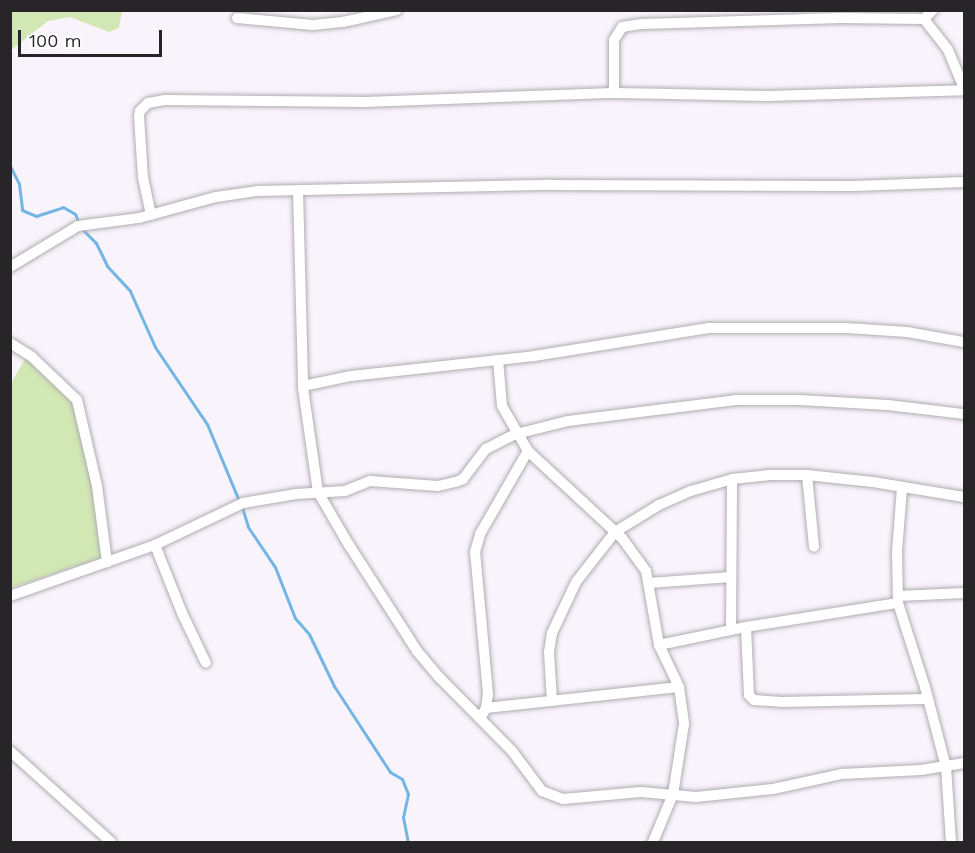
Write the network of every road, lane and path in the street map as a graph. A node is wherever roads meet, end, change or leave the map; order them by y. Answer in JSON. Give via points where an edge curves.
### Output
{"nodes":[{"id":1,"x":397,"y":10,"type":"edge"},
{"id":2,"x":933,"y":10,"type":"edge"},
{"id":3,"x":841,"y":14,"type":"edge"},
{"id":4,"x":237,"y":18,"type":"dead end"},
{"id":5,"x":924,"y":19,"type":"junction"},
{"id":6,"x":964,"y":89,"type":"edge"},
{"id":7,"x":614,"y":93,"type":"junction"},
{"id":8,"x":964,"y":182,"type":"edge"},
{"id":9,"x":298,"y":191,"type":"junction"},
{"id":10,"x":151,"y":215,"type":"junction"},
{"id":11,"x":10,"y":267,"type":"edge"},
{"id":12,"x":964,"y":342,"type":"edge"},
{"id":13,"x":10,"y":343,"type":"edge"},
{"id":14,"x":498,"y":360,"type":"junction"},
{"id":15,"x":303,"y":386,"type":"junction"},
{"id":16,"x":964,"y":414,"type":"edge"},
{"id":17,"x":516,"y":434,"type":"junction"},
{"id":18,"x":528,"y":451,"type":"junction"},
{"id":19,"x":807,"y":475,"type":"junction"},
{"id":20,"x":732,"y":479,"type":"junction"},
{"id":21,"x":902,"y":488,"type":"junction"},
{"id":22,"x":318,"y":492,"type":"junction"},
{"id":23,"x":964,"y":497,"type":"edge"},
{"id":24,"x":615,"y":532,"type":"junction"},
{"id":25,"x":155,"y":545,"type":"junction"},
{"id":26,"x":814,"y":547,"type":"dead end"},
{"id":27,"x":107,"y":562,"type":"junction"},
{"id":28,"x":731,"y":577,"type":"junction"},
{"id":29,"x":649,"y":583,"type":"junction"},
{"id":30,"x":964,"y":593,"type":"edge"},
{"id":31,"x":10,"y":596,"type":"edge"},
{"id":32,"x":898,"y":599,"type":"junction"},
{"id":33,"x":746,"y":627,"type":"junction"},
{"id":34,"x":731,"y":630,"type":"junction"},
{"id":35,"x":659,"y":645,"type":"junction"},
{"id":36,"x":206,"y":663,"type":"dead end"},
{"id":37,"x":679,"y":687,"type":"junction"},
{"id":38,"x":927,"y":699,"type":"junction"},
{"id":39,"x":552,"y":701,"type":"junction"},
{"id":40,"x":484,"y":713,"type":"junction"},
{"id":41,"x":10,"y":751,"type":"edge"},
{"id":42,"x":964,"y":763,"type":"edge"},
{"id":43,"x":946,"y":767,"type":"junction"},
{"id":44,"x":673,"y":794,"type":"junction"},
{"id":45,"x":111,"y":843,"type":"edge"},
{"id":46,"x":653,"y":843,"type":"edge"},
{"id":47,"x":951,"y":843,"type":"edge"}],
"edges":[{"from":1,"to":4,"type":"street","via":[[314,25]]},
{"from":2,"to":5,"type":"street"},
{"from":3,"to":5,"type":"street"},
{"from":3,"to":7,"type":"street","via":[[622,27],[614,40]]},
{"from":5,"to":6,"type":"street","via":[[948,50]]},
{"from":6,"to":7,"type":"street","via":[[767,96]]},
{"from":7,"to":10,"type":"street","via":[[365,102],[148,103],[139,116],[143,178]]},
{"from":8,"to":9,"type":"street"},
{"from":9,"to":10,"type":"street","via":[[256,191],[216,197]]},
{"from":9,"to":15,"type":"street"},
{"from":10,"to":11,"type":"street","via":[[81,226]]},
{"from":12,"to":14,"type":"street","via":[[907,332],[846,328],[709,328]]},
{"from":13,"to":27,"type":"street","via":[[32,357],[77,400],[97,486]]},
{"from":14,"to":15,"type":"street","via":[[351,376]]},
{"from":14,"to":17,"type":"street","via":[[502,406]]},
{"from":15,"to":22,"type":"street"},
{"from":16,"to":17,"type":"street","via":[[888,405],[736,400],[568,421]]},
{"from":17,"to":18,"type":"street"},
{"from":17,"to":22,"type":"street","via":[[486,449],[463,479],[456,482],[438,486],[370,482],[345,491]]},
{"from":18,"to":24,"type":"street"},
{"from":18,"to":40,"type":"street","via":[[480,534],[475,552],[489,694]]},
{"from":19,"to":20,"type":"street"},
{"from":19,"to":21,"type":"street"},
{"from":19,"to":26,"type":"street"},
{"from":20,"to":24,"type":"street","via":[[659,505]]},
{"from":20,"to":28,"type":"street"},
{"from":21,"to":23,"type":"street"},
{"from":21,"to":32,"type":"street"},
{"from":22,"to":25,"type":"street","via":[[239,504]]},
{"from":22,"to":40,"type":"street","via":[[417,651],[439,677]]},
{"from":24,"to":29,"type":"street","via":[[638,559]]},
{"from":24,"to":39,"type":"street","via":[[576,582],[552,633]]},
{"from":25,"to":27,"type":"street"},
{"from":25,"to":36,"type":"street"},
{"from":27,"to":31,"type":"street"},
{"from":28,"to":29,"type":"street"},
{"from":28,"to":34,"type":"street"},
{"from":29,"to":35,"type":"street"},
{"from":30,"to":32,"type":"street"},
{"from":32,"to":33,"type":"street"},
{"from":32,"to":38,"type":"street"},
{"from":33,"to":34,"type":"street"},
{"from":33,"to":38,"type":"street","via":[[749,695],[754,700]]},
{"from":34,"to":35,"type":"street"},
{"from":35,"to":37,"type":"street"},
{"from":37,"to":39,"type":"street"},
{"from":37,"to":44,"type":"street","via":[[684,724]]},
{"from":38,"to":43,"type":"street"},
{"from":39,"to":40,"type":"street"},
{"from":40,"to":44,"type":"street","via":[[542,791],[551,796],[563,799],[641,792]]},
{"from":41,"to":45,"type":"street"},
{"from":42,"to":43,"type":"street"},
{"from":43,"to":44,"type":"street","via":[[842,774],[738,793],[696,797]]},
{"from":43,"to":47,"type":"street"},
{"from":44,"to":46,"type":"street"}]}
